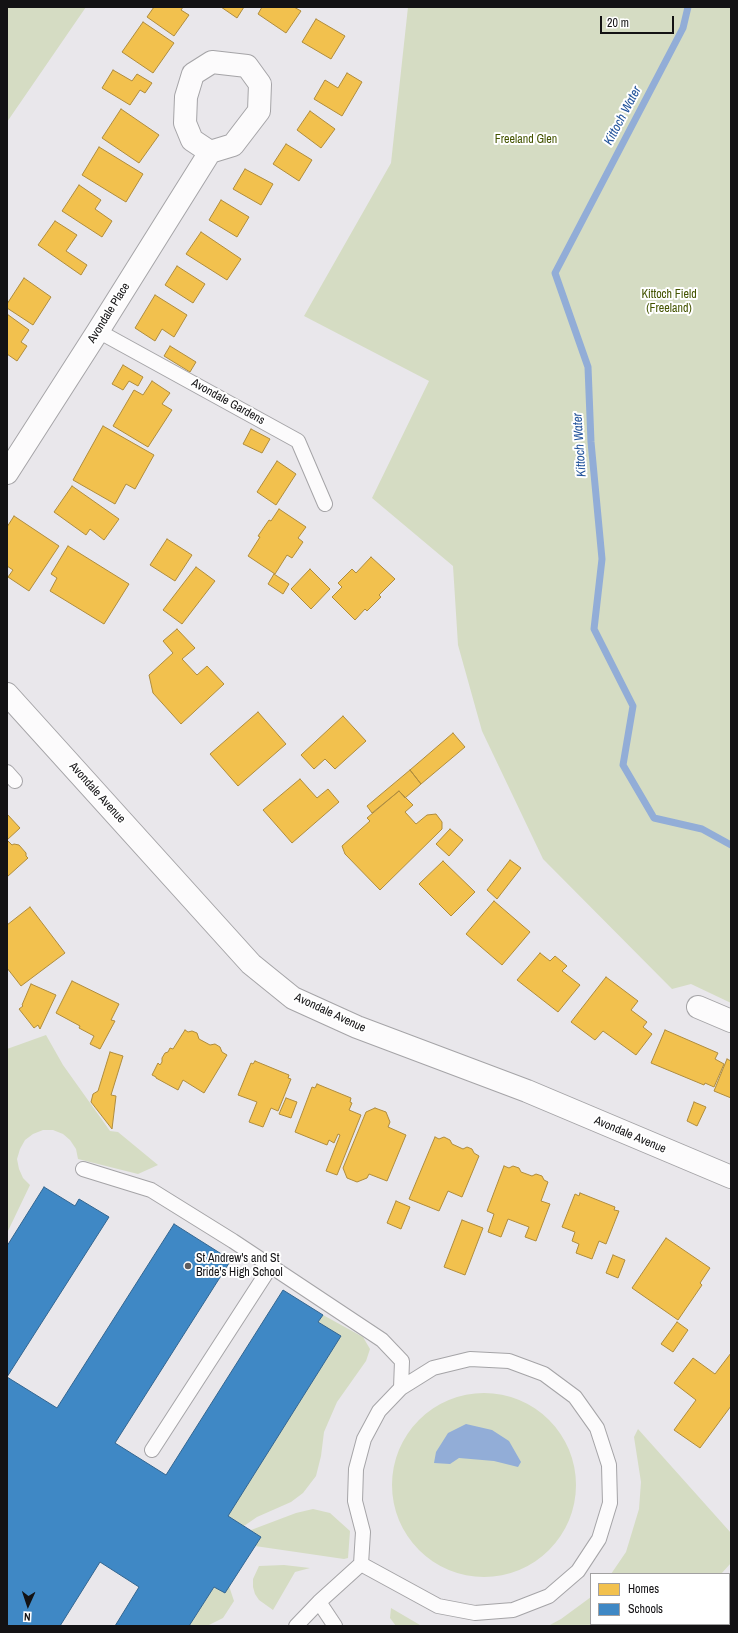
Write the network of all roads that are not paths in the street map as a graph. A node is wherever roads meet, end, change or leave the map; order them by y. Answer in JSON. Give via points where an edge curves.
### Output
{"nodes":[{"id":1,"x":210,"y":152,"type":"dead end"},
{"id":2,"x":98,"y":331,"type":"junction"},
{"id":3,"x":7,"y":473,"type":"edge"},
{"id":4,"x":326,"y":504,"type":"dead end"},
{"id":5,"x":7,"y":694,"type":"edge"},
{"id":6,"x":698,"y":1007,"type":"dead end"},
{"id":7,"x":731,"y":1021,"type":"edge"},
{"id":8,"x":83,"y":1169,"type":"dead end"},
{"id":9,"x":731,"y":1178,"type":"edge"},
{"id":10,"x":271,"y":1266,"type":"junction"},
{"id":11,"x":400,"y":1388,"type":"junction"},
{"id":12,"x":152,"y":1450,"type":"dead end"},
{"id":13,"x":361,"y":1564,"type":"junction"},
{"id":14,"x":319,"y":1602,"type":"junction"},
{"id":15,"x":296,"y":1626,"type":"edge"},
{"id":16,"x":335,"y":1626,"type":"edge"}],
"edges":[{"from":1,"to":2,"type":"street","name":"Avondale Place"},
{"from":2,"to":3,"type":"street","name":"Avondale Place"},
{"from":2,"to":4,"type":"lane","name":"Avondale Gardens","via":[[298,441]]},
{"from":5,"to":9,"type":"street","name":"Avondale Avenue","via":[[251,964],[293,998],[364,1030],[527,1091]]},
{"from":6,"to":7,"type":"street"},
{"from":8,"to":10,"type":"lane","via":[[151,1190]]},
{"from":10,"to":11,"type":"lane","via":[[382,1340],[402,1361]]},
{"from":10,"to":12,"type":"lane"},
{"from":11,"to":13,"type":"lane","via":[[375,1418],[364,1439],[356,1469],[355,1501],[363,1532]]},
{"from":11,"to":13,"type":"lane","via":[[433,1368],[470,1359],[508,1361],[544,1374],[575,1397],[597,1428],[609,1465],[610,1503],[599,1539],[578,1571],[549,1596],[513,1610],[475,1613],[438,1606]]},
{"from":13,"to":14,"type":"lane"},
{"from":14,"to":15,"type":"lane"},
{"from":14,"to":16,"type":"lane"}]}
